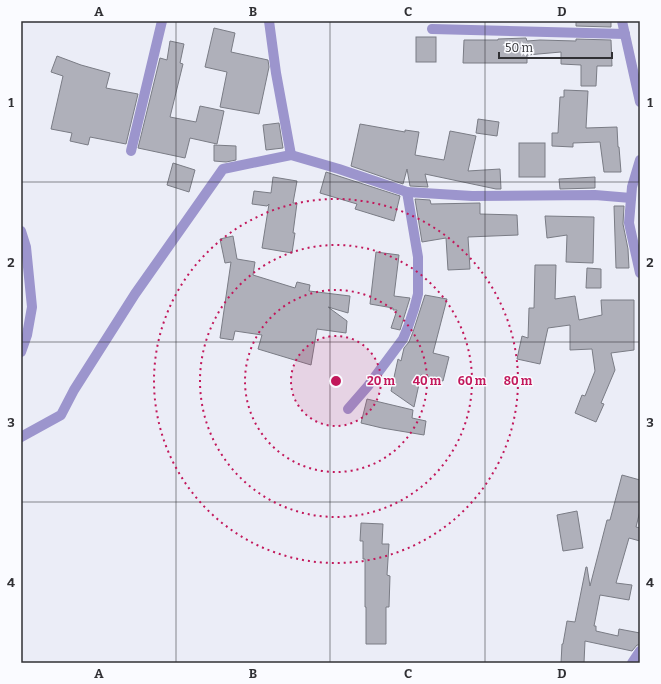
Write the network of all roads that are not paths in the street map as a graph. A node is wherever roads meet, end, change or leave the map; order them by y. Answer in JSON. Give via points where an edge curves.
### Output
{"nodes":[{"id":1,"x":162,"y":21,"type":"edge"},
{"id":2,"x":269,"y":21,"type":"edge"},
{"id":3,"x":622,"y":21,"type":"edge"},
{"id":4,"x":432,"y":29,"type":"dead end"},
{"id":5,"x":625,"y":34,"type":"junction"},
{"id":6,"x":640,"y":102,"type":"edge"},
{"id":7,"x":131,"y":151,"type":"dead end"},
{"id":8,"x":291,"y":155,"type":"junction"},
{"id":9,"x":640,"y":160,"type":"edge"},
{"id":10,"x":406,"y":192,"type":"junction"},
{"id":11,"x":631,"y":198,"type":"junction"},
{"id":12,"x":21,"y":231,"type":"edge"},
{"id":13,"x":640,"y":273,"type":"edge"},
{"id":14,"x":21,"y":352,"type":"edge"},
{"id":15,"x":348,"y":408,"type":"dead end"},
{"id":16,"x":21,"y":437,"type":"edge"},
{"id":17,"x":640,"y":651,"type":"edge"},
{"id":18,"x":632,"y":663,"type":"edge"}],
"edges":[{"from":1,"to":7,"type":"street"},
{"from":2,"to":8,"type":"street"},
{"from":3,"to":5,"type":"street"},
{"from":4,"to":5,"type":"street"},
{"from":5,"to":6,"type":"street"},
{"from":8,"to":10,"type":"street"},
{"from":8,"to":16,"type":"street","via":[[223,170],[135,294],[61,415]]},
{"from":9,"to":11,"type":"street"},
{"from":10,"to":11,"type":"street","via":[[472,196],[595,195]]},
{"from":10,"to":15,"type":"street","via":[[418,257],[418,289],[414,309],[403,339]]},
{"from":11,"to":13,"type":"street","via":[[629,223]]},
{"from":12,"to":14,"type":"street","via":[[26,247],[32,307],[27,336]]},
{"from":17,"to":18,"type":"street"}]}
